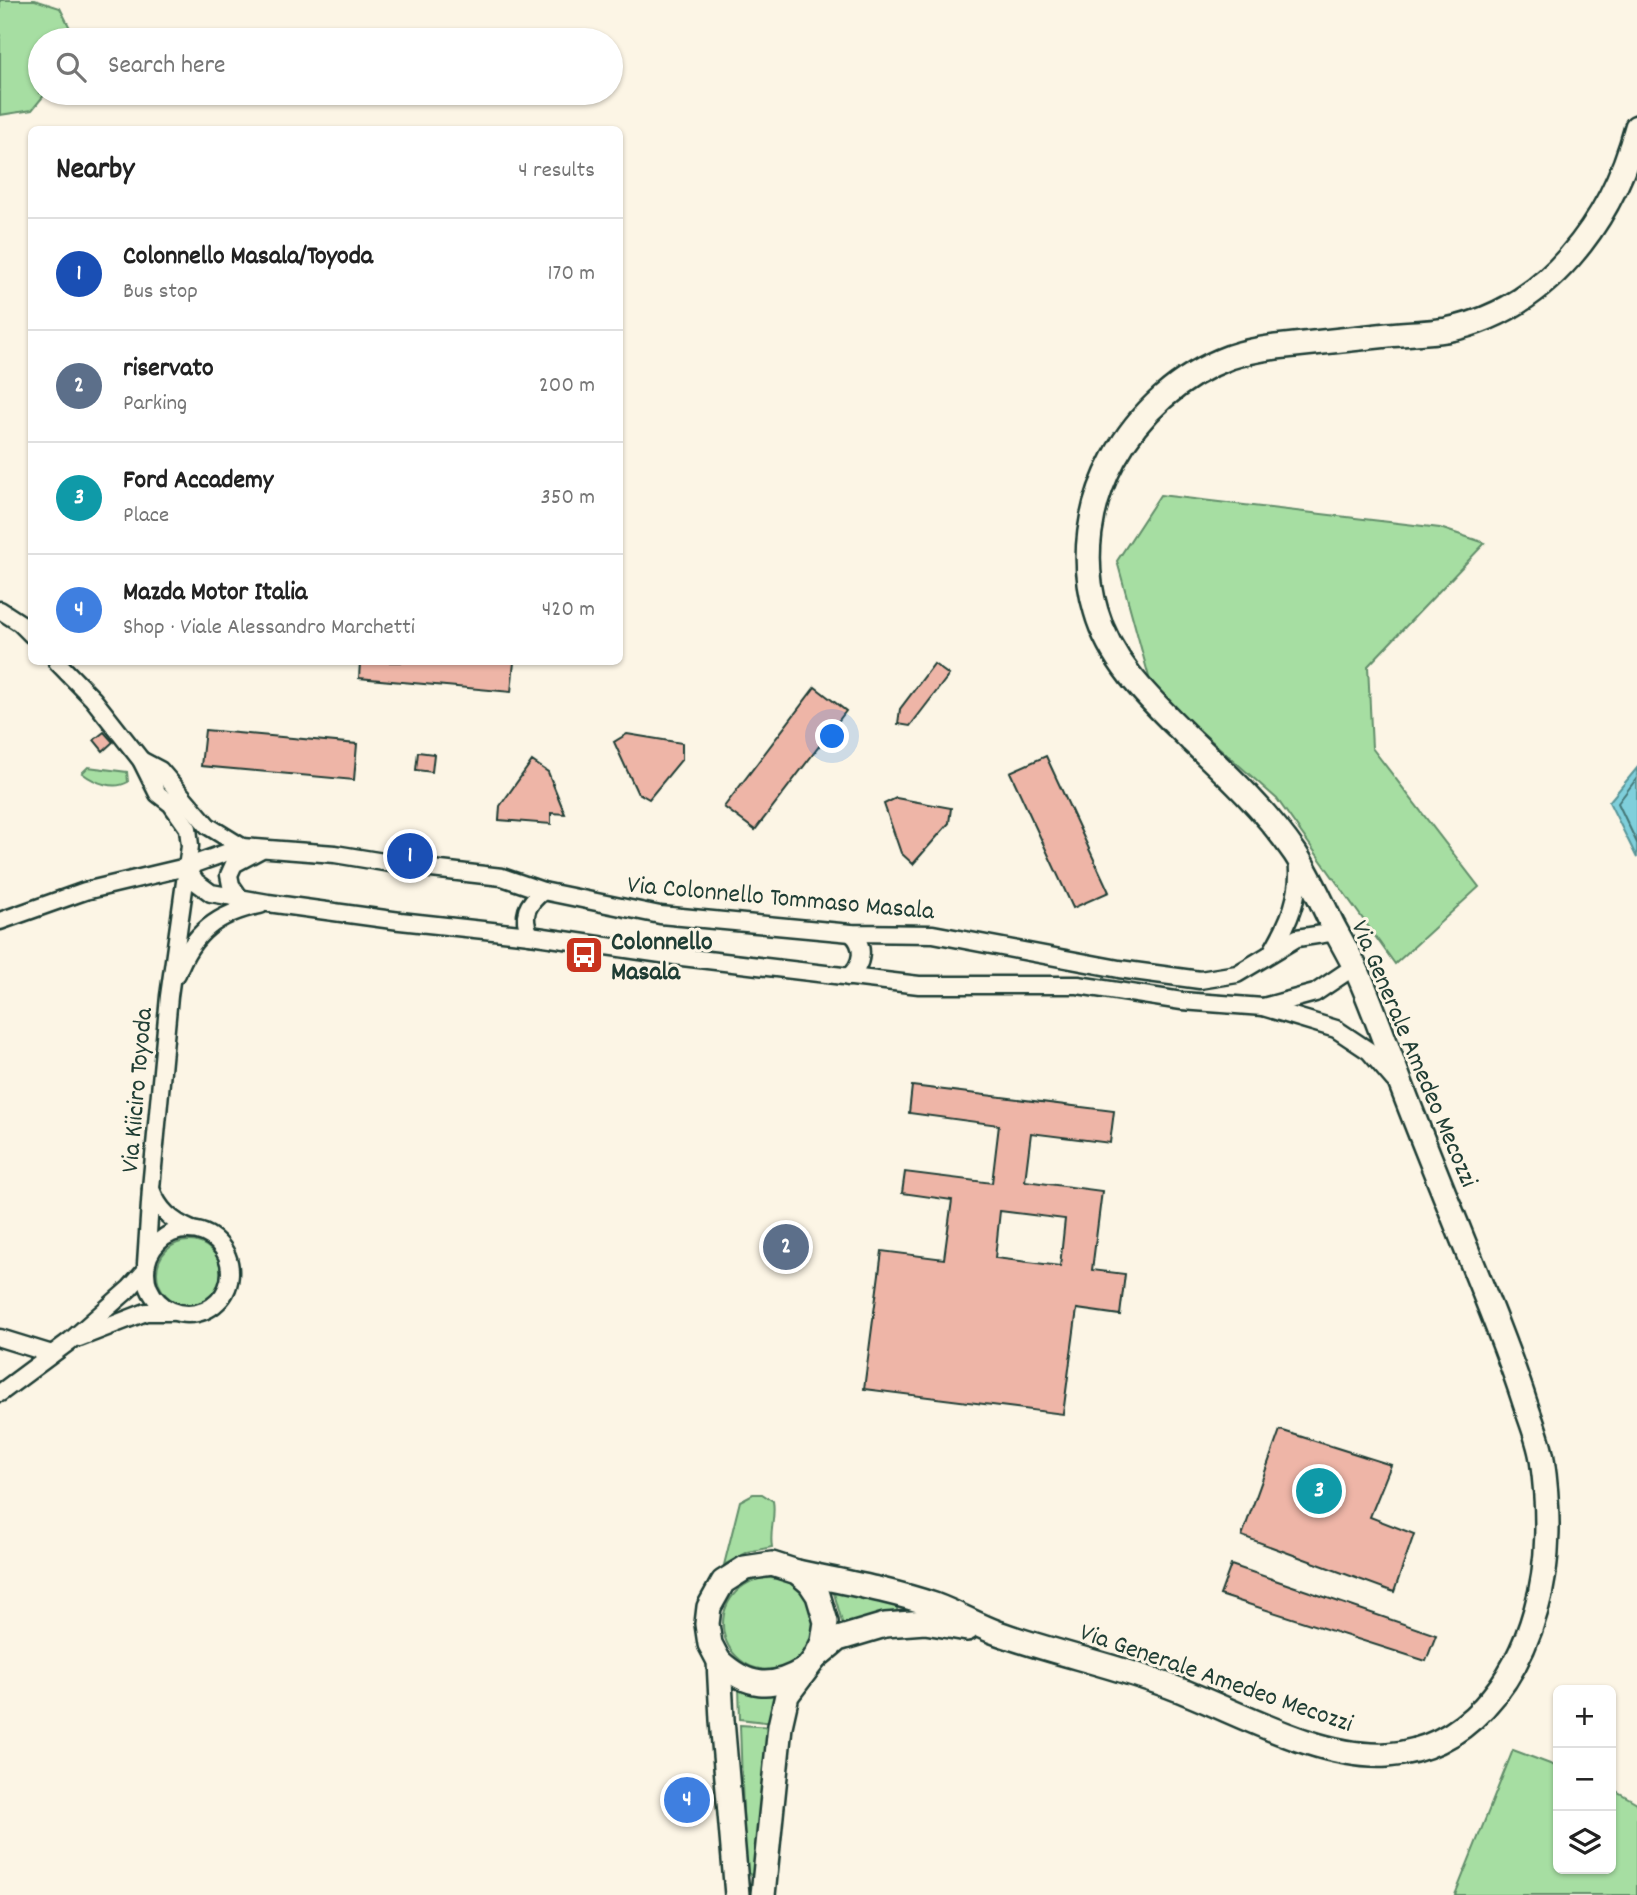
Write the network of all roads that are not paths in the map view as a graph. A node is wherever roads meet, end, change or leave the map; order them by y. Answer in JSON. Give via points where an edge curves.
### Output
{"nodes":[{"id":1,"x":1637,"y":127,"type":"edge"},
{"id":2,"x":0,"y":610,"type":"edge"},
{"id":3,"x":28,"y":631,"type":"edge"},
{"id":4,"x":60,"y":665,"type":"edge"},
{"id":5,"x":141,"y":760,"type":"junction"},
{"id":6,"x":242,"y":847,"type":"junction"},
{"id":7,"x":262,"y":849,"type":"junction"},
{"id":8,"x":1297,"y":856,"type":"junction"},
{"id":9,"x":186,"y":867,"type":"junction"},
{"id":10,"x":543,"y":891,"type":"junction"},
{"id":11,"x":240,"y":898,"type":"junction"},
{"id":12,"x":268,"y":903,"type":"junction"},
{"id":13,"x":0,"y":921,"type":"edge"},
{"id":14,"x":1336,"y":932,"type":"junction"},
{"id":15,"x":851,"y":933,"type":"junction"},
{"id":16,"x":530,"y":935,"type":"junction"},
{"id":17,"x":1269,"y":956,"type":"junction"},
{"id":18,"x":1355,"y":967,"type":"junction"},
{"id":19,"x":848,"y":977,"type":"junction"},
{"id":20,"x":169,"y":996,"type":"junction"},
{"id":21,"x":1263,"y":1007,"type":"junction"},
{"id":22,"x":1404,"y":1092,"type":"junction"},
{"id":23,"x":151,"y":1188,"type":"junction"},
{"id":24,"x":192,"y":1230,"type":"junction"},
{"id":25,"x":146,"y":1267,"type":"junction"},
{"id":26,"x":175,"y":1313,"type":"junction"},
{"id":27,"x":0,"y":1338,"type":"edge"},
{"id":28,"x":70,"y":1341,"type":"junction"},
{"id":29,"x":52,"y":1354,"type":"junction"},
{"id":30,"x":0,"y":1393,"type":"edge"},
{"id":31,"x":797,"y":1572,"type":"junction"},
{"id":32,"x":999,"y":1633,"type":"junction"},
{"id":33,"x":719,"y":1661,"type":"junction"},
{"id":34,"x":809,"y":1664,"type":"junction"},
{"id":35,"x":737,"y":1895,"type":"edge"},
{"id":36,"x":763,"y":1895,"type":"edge"}],
"edges":[{"from":1,"to":8,"type":"street","name":"Via Generale Amedeo Mecozzi","via":[[1619,178],[1588,234],[1564,265],[1524,298],[1501,312],[1447,330],[1276,347],[1227,358],[1181,384],[1154,407],[1120,445],[1104,476],[1091,521],[1088,573],[1109,643],[1150,701],[1246,793]]},
{"from":2,"to":3,"type":"street"},
{"from":4,"to":5,"type":"street"},
{"from":5,"to":6,"type":"street","via":[[160,770],[208,826]]},
{"from":5,"to":9,"type":"street","name":"Via Kiiciro Toyoda","via":[[158,794],[188,828]]},
{"from":6,"to":7,"type":"street","name":"Via Colonnello Tommaso Masala"},
{"from":6,"to":9,"type":"street","name":"Via Colonnello Tommaso Masala"},
{"from":7,"to":10,"type":"street","name":"Via Colonnello Tommaso Masala","via":[[502,877]]},
{"from":7,"to":11,"type":"street","via":[[234,864],[229,875]]},
{"from":8,"to":14,"type":"street","name":"Via Generale Amedeo Mecozzi"},
{"from":8,"to":17,"type":"street","via":[[1294,905]]},
{"from":9,"to":11,"type":"street","via":[[195,882],[211,893]]},
{"from":9,"to":13,"type":"street","name":"Via Colonnello Tommaso Masala","via":[[85,891]]},
{"from":9,"to":20,"type":"street","name":"Via Kiiciro Toyoda"},
{"from":10,"to":15,"type":"street","name":"Via Colonnello Tommaso Masala","via":[[660,915]]},
{"from":10,"to":16,"type":"street","via":[[524,916]]},
{"from":11,"to":12,"type":"street"},
{"from":12,"to":16,"type":"street"},
{"from":12,"to":20,"type":"street","name":"Via Kiiciro Toyoda","via":[[237,909],[201,932],[190,946]]},
{"from":14,"to":17,"type":"street","name":"Via Colonnello Tommaso Masala","via":[[1297,938]]},
{"from":14,"to":18,"type":"street","name":"Via Generale Amedeo Mecozzi"},
{"from":15,"to":17,"type":"street","name":"Via Colonnello Tommaso Masala","via":[[933,934],[1200,980],[1237,974]]},
{"from":15,"to":19,"type":"street","via":[[861,953]]},
{"from":16,"to":19,"type":"street"},
{"from":18,"to":21,"type":"street","via":[[1315,993]]},
{"from":18,"to":22,"type":"street","name":"Via Generale Amedeo Mecozzi"},
{"from":19,"to":21,"type":"street","via":[[919,985],[1078,985],[1182,1001]]},
{"from":20,"to":23,"type":"street","name":"Via Kiiciro Toyoda"},
{"from":21,"to":22,"type":"street","via":[[1336,1029],[1369,1051]]},
{"from":22,"to":32,"type":"street","name":"Via Generale Amedeo Mecozzi","via":[[1516,1375],[1541,1453],[1545,1557],[1537,1608],[1514,1668],[1478,1715],[1443,1741],[1390,1755],[1356,1754],[1276,1730],[1140,1675]]},
{"from":23,"to":24,"type":"street","name":"Via Kiiciro Toyoda","via":[[164,1212]]},
{"from":23,"to":25,"type":"street","name":"Via Kiiciro Toyoda"},
{"from":24,"to":25,"type":"street","via":[[177,1231],[158,1242]]},
{"from":24,"to":26,"type":"street","via":[[222,1247],[229,1282],[216,1304],[205,1311]]},
{"from":25,"to":26,"type":"street","via":[[154,1297]]},
{"from":25,"to":28,"type":"street","via":[[130,1288]]},
{"from":26,"to":28,"type":"street","via":[[146,1312]]},
{"from":27,"to":29,"type":"street"},
{"from":28,"to":29,"type":"street"},
{"from":29,"to":30,"type":"street"},
{"from":31,"to":32,"type":"street","name":"Via Generale Amedeo Mecozzi","via":[[931,1605]]},
{"from":31,"to":33,"type":"street","via":[[760,1564],[723,1582],[709,1607],[707,1624]]},
{"from":31,"to":34,"type":"street","via":[[818,1594],[826,1622],[823,1642]]},
{"from":32,"to":34,"type":"street","name":"Via Generale Amedeo Mecozzi","via":[[925,1622],[885,1625],[838,1639]]},
{"from":33,"to":34,"type":"street","via":[[741,1678],[762,1683],[790,1678]]},
{"from":33,"to":35,"type":"street"},
{"from":34,"to":36,"type":"street","via":[[787,1695],[780,1726]]}]}
